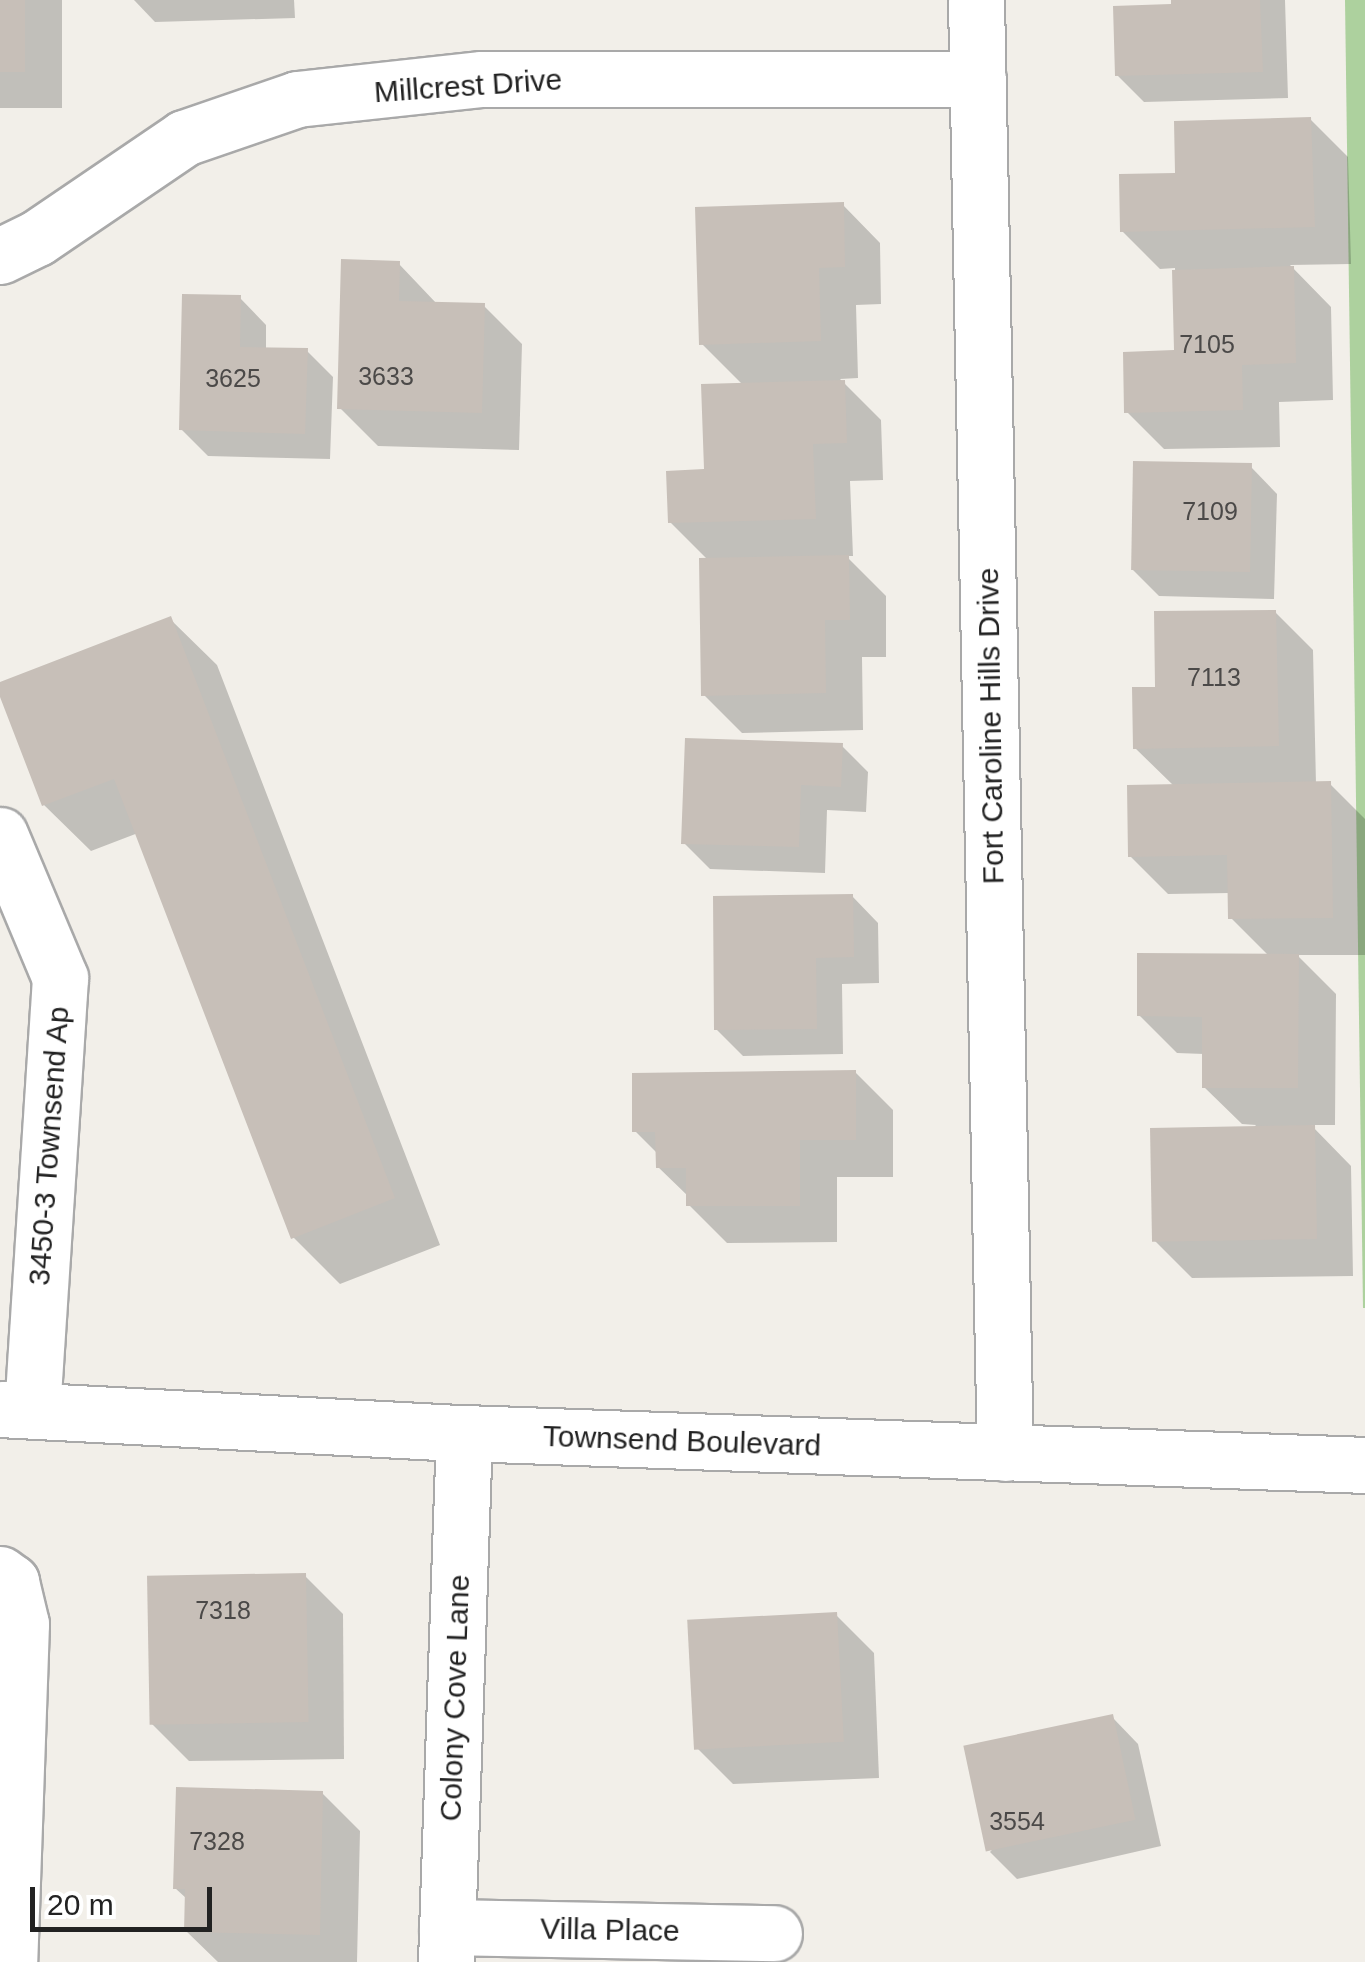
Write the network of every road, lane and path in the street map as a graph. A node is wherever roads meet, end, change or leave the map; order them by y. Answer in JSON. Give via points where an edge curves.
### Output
{"nodes":[{"id":1,"x":976,"y":0,"type":"edge"},
{"id":2,"x":978,"y":79,"type":"junction"},
{"id":3,"x":0,"y":256,"type":"edge"},
{"id":4,"x":0,"y":835,"type":"edge"},
{"id":5,"x":16,"y":1409,"type":"edge"},
{"id":6,"x":464,"y":1434,"type":"junction"},
{"id":7,"x":1005,"y":1453,"type":"junction"},
{"id":8,"x":1365,"y":1465,"type":"edge"},
{"id":9,"x":0,"y":1574,"type":"edge"},
{"id":10,"x":774,"y":1932,"type":"dead end"},
{"id":11,"x":446,"y":1945,"type":"edge"},
{"id":12,"x":8,"y":1962,"type":"edge"}],
"edges":[{"from":1,"to":2,"type":"street","name":"Fort Caroline Hills Drive"},
{"from":2,"to":3,"type":"street","name":"Millcrest Drive","via":[[482,79],[296,99],[184,138]]},
{"from":2,"to":7,"type":"street","name":"Fort Caroline Hills Drive"},
{"from":4,"to":5,"type":"street","name":"3450-3 Townsend Ap","via":[[60,978]]},
{"from":5,"to":6,"type":"street","name":"Townsend Boulevard"},
{"from":6,"to":7,"type":"street","name":"Townsend Boulevard"},
{"from":6,"to":11,"type":"street","name":"Colony Cove Lane"},
{"from":7,"to":8,"type":"street","name":"Townsend Boulevard"},
{"from":9,"to":12,"type":"street","via":[[11,1582],[22,1624]]},
{"from":10,"to":11,"type":"street","name":"Villa Place"}]}
